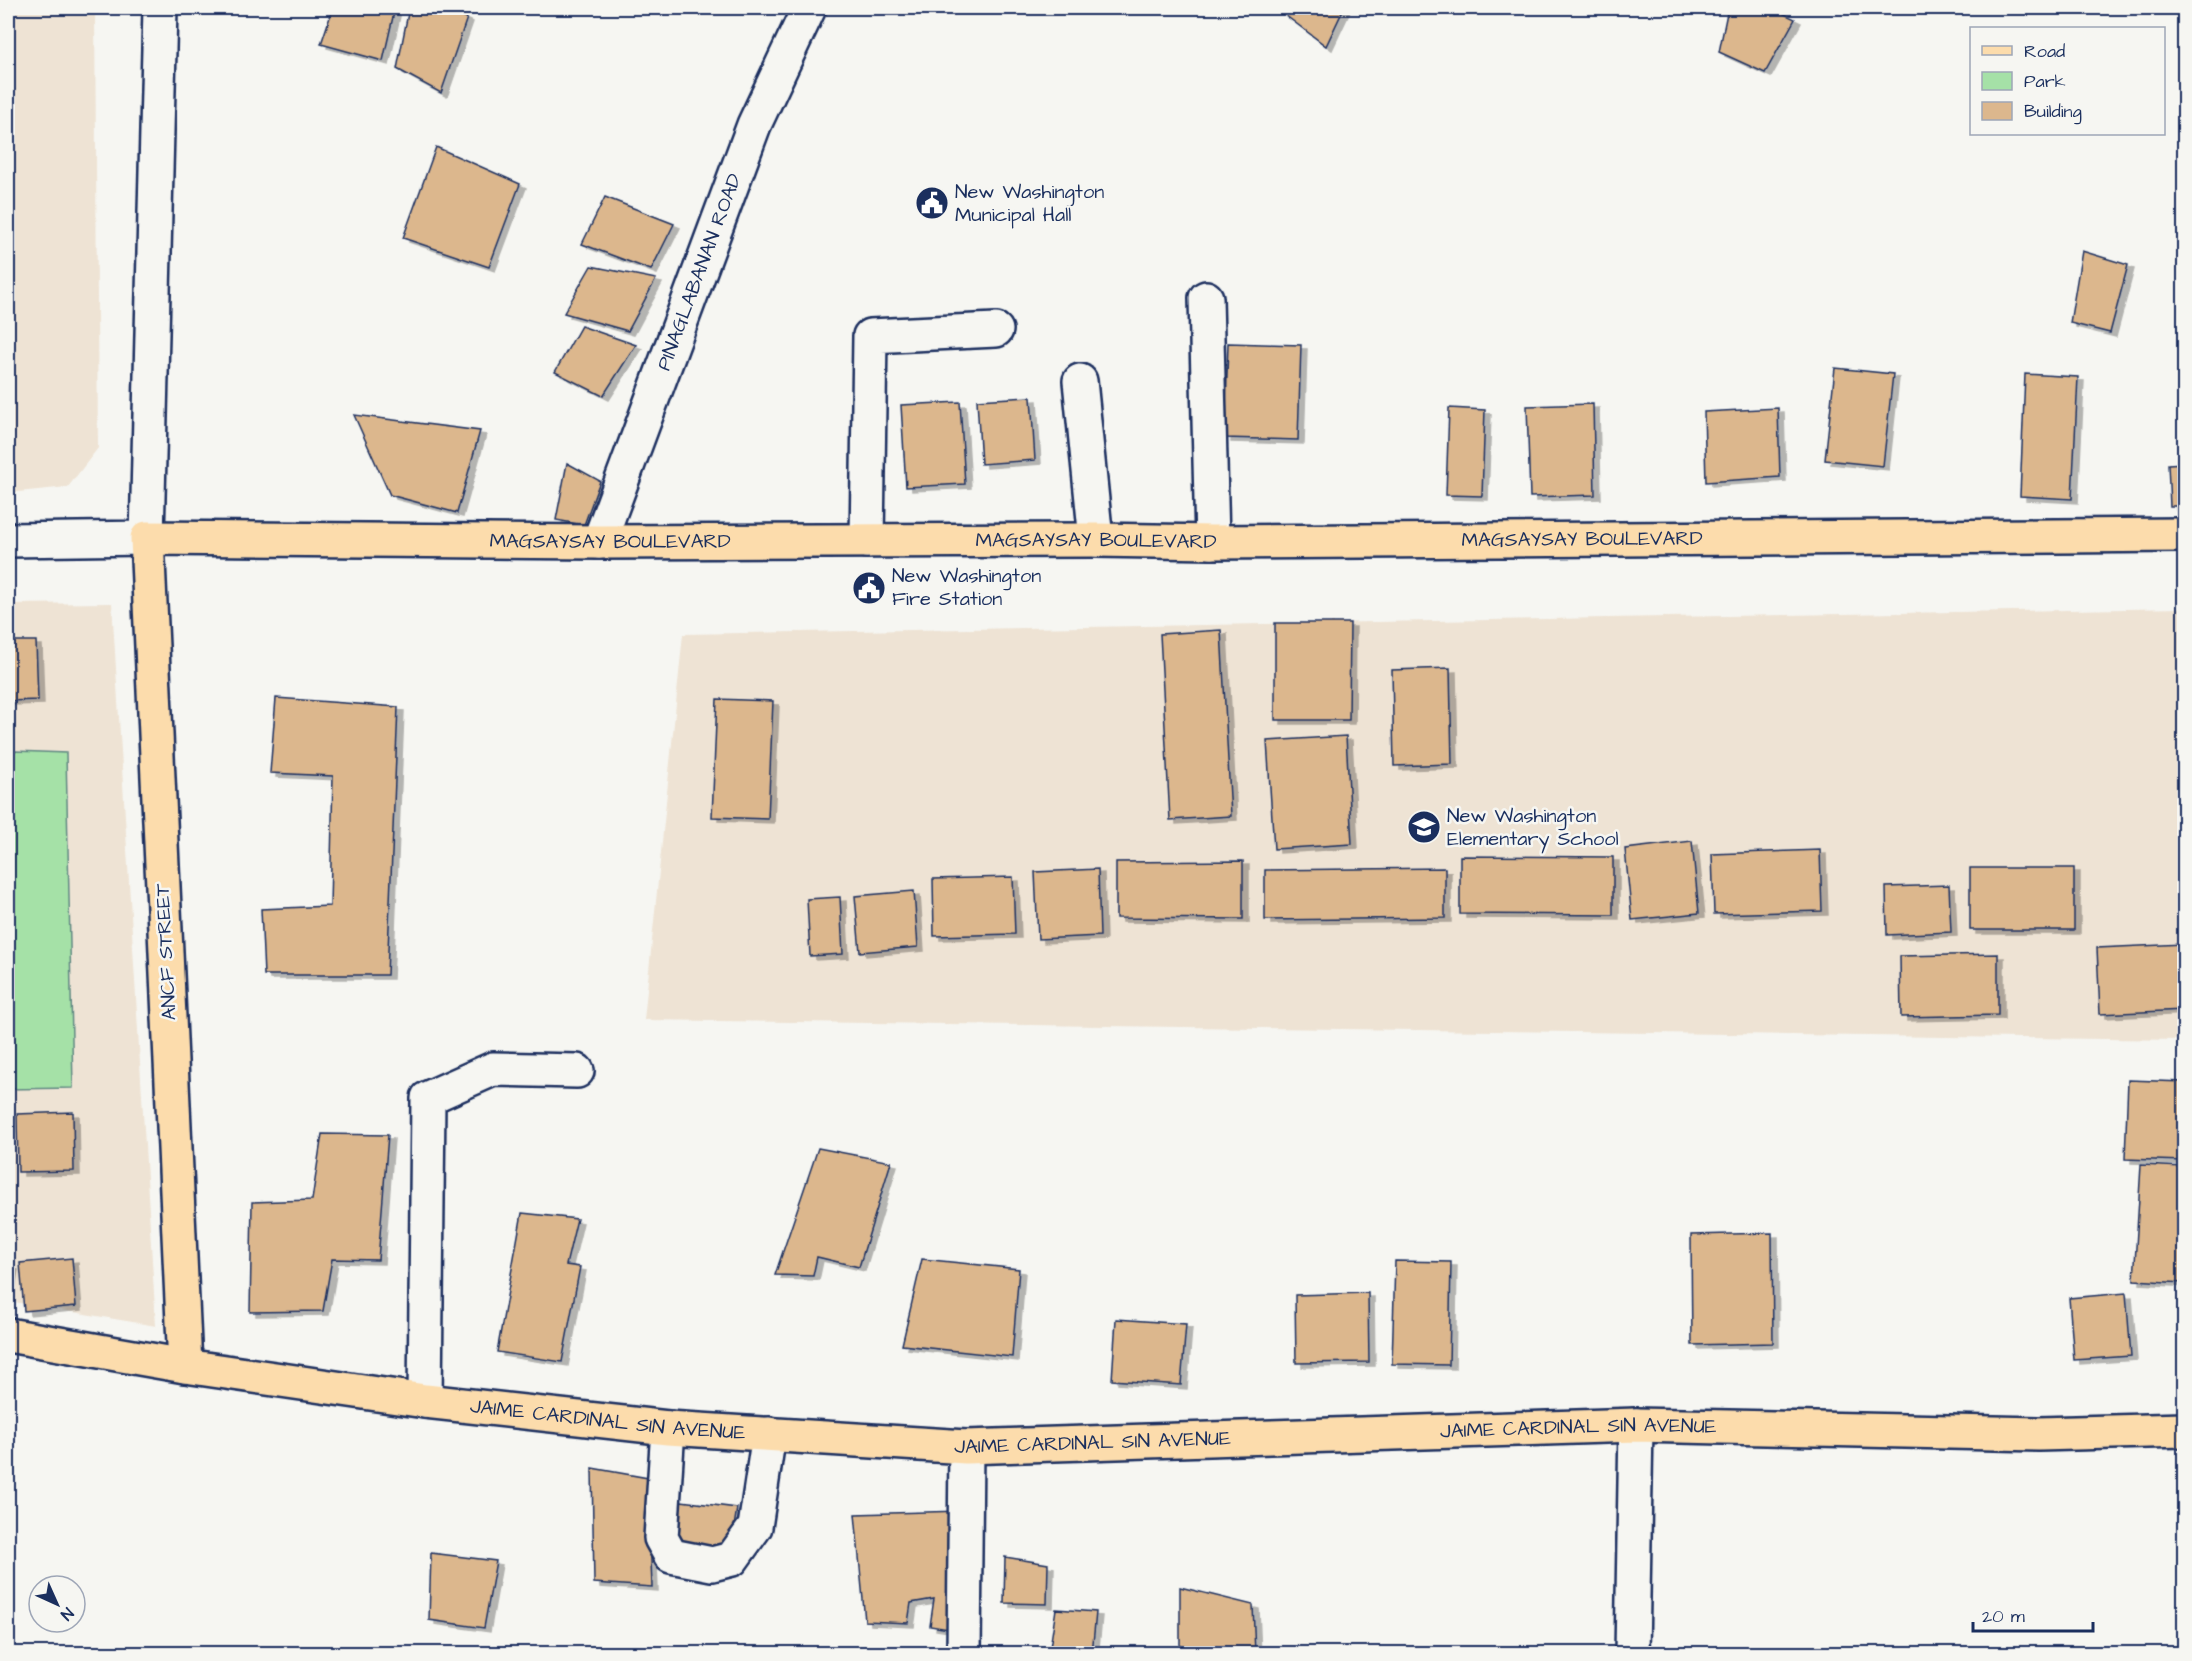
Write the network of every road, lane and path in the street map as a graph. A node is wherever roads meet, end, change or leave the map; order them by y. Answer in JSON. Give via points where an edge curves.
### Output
{"nodes":[{"id":1,"x":160,"y":8,"type":"edge"},
{"id":2,"x":809,"y":8,"type":"edge"},
{"id":3,"x":1206,"y":298,"type":"dead end"},
{"id":4,"x":996,"y":330,"type":"dead end"},
{"id":5,"x":1080,"y":381,"type":"dead end"},
{"id":6,"x":2184,"y":535,"type":"edge"},
{"id":7,"x":147,"y":538,"type":"junction"},
{"id":8,"x":8,"y":540,"type":"edge"},
{"id":9,"x":1096,"y":540,"type":"junction"},
{"id":10,"x":867,"y":541,"type":"junction"},
{"id":11,"x":599,"y":542,"type":"junction"},
{"id":12,"x":1212,"y":542,"type":"junction"},
{"id":13,"x":577,"y":1071,"type":"dead end"},
{"id":14,"x":8,"y":1335,"type":"edge"},
{"id":15,"x":185,"y":1366,"type":"junction"},
{"id":16,"x":425,"y":1401,"type":"junction"},
{"id":17,"x":1636,"y":1425,"type":"junction"},
{"id":18,"x":668,"y":1428,"type":"junction"},
{"id":19,"x":2184,"y":1430,"type":"edge"},
{"id":20,"x":769,"y":1434,"type":"junction"},
{"id":21,"x":966,"y":1446,"type":"junction"},
{"id":22,"x":964,"y":1653,"type":"edge"},
{"id":23,"x":1632,"y":1653,"type":"edge"}],
"edges":[{"from":1,"to":7,"type":"street"},
{"from":2,"to":11,"type":"street","name":"PINAGLABANAN ROAD","via":[[754,125]]},
{"from":3,"to":12,"type":"street"},
{"from":4,"to":10,"type":"street","via":[[870,336]]},
{"from":5,"to":9,"type":"street"},
{"from":6,"to":12,"type":"main road","name":"MAGSAYSAY BOULEVARD"},
{"from":7,"to":8,"type":"street","name":"MAGSAYSAY BOULEVARD"},
{"from":7,"to":11,"type":"main road","name":"MAGSAYSAY BOULEVARD"},
{"from":7,"to":15,"type":"main road","name":"ANCF STREET"},
{"from":9,"to":10,"type":"main road","name":"MAGSAYSAY BOULEVARD"},
{"from":9,"to":12,"type":"main road","name":"MAGSAYSAY BOULEVARD"},
{"from":10,"to":11,"type":"main road","name":"MAGSAYSAY BOULEVARD"},
{"from":13,"to":16,"type":"street","via":[[493,1069],[428,1098]]},
{"from":14,"to":15,"type":"main road","name":"JAIME CARDINAL SIN AVENUE"},
{"from":15,"to":16,"type":"main road","name":"JAIME CARDINAL SIN AVENUE"},
{"from":16,"to":18,"type":"main road","name":"JAIME CARDINAL SIN AVENUE"},
{"from":17,"to":19,"type":"main road","name":"JAIME CARDINAL SIN AVENUE","via":[[2039,1434]]},
{"from":17,"to":21,"type":"main road","name":"JAIME CARDINAL SIN AVENUE"},
{"from":17,"to":23,"type":"street"},
{"from":18,"to":20,"type":"main road","name":"JAIME CARDINAL SIN AVENUE"},
{"from":18,"to":20,"type":"street","via":[[661,1538],[671,1556],[712,1564],[732,1558],[755,1527]]},
{"from":20,"to":21,"type":"main road","name":"JAIME CARDINAL SIN AVENUE"},
{"from":21,"to":22,"type":"street"}]}
